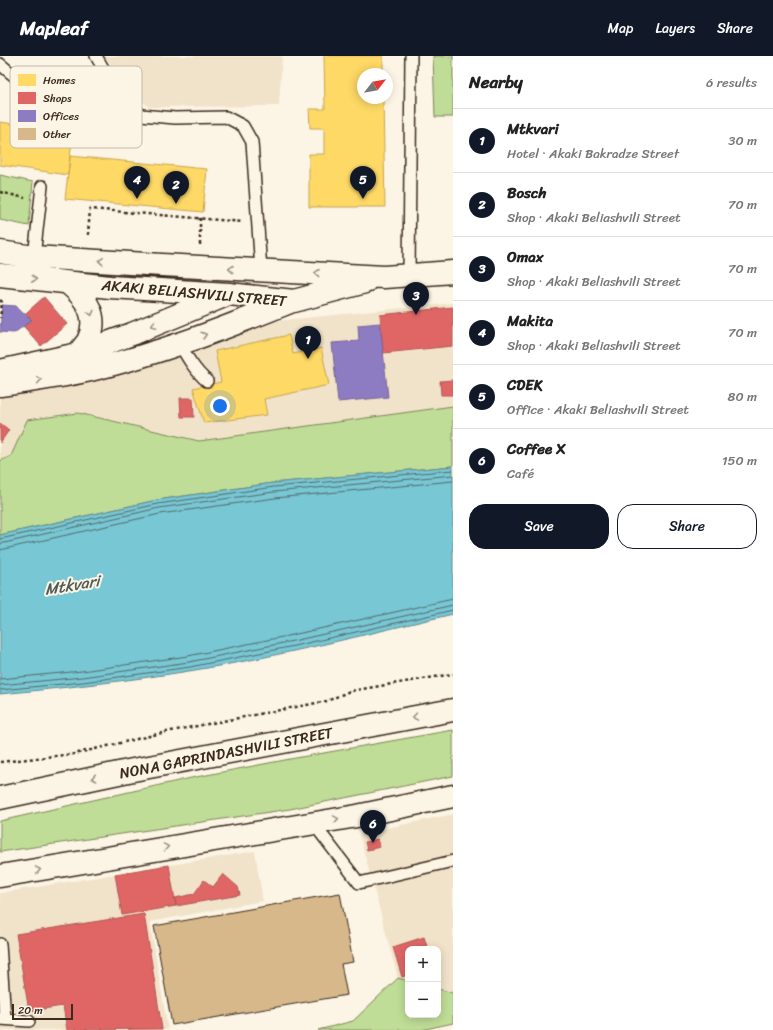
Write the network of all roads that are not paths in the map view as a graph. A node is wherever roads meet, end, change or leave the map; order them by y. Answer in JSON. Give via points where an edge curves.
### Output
{"nodes":[{"id":1,"x":96,"y":56,"type":"edge"},
{"id":2,"x":411,"y":56,"type":"edge"},
{"id":3,"x":0,"y":64,"type":"edge"},
{"id":4,"x":102,"y":66,"type":"edge"},
{"id":5,"x":10,"y":72,"type":"edge"},
{"id":6,"x":142,"y":115,"type":"edge"},
{"id":7,"x":42,"y":186,"type":"dead end"},
{"id":8,"x":0,"y":252,"type":"edge"},
{"id":9,"x":34,"y":257,"type":"junction"},
{"id":10,"x":266,"y":271,"type":"junction"},
{"id":11,"x":453,"y":272,"type":"edge"},
{"id":12,"x":0,"y":275,"type":"edge"},
{"id":13,"x":409,"y":275,"type":"junction"},
{"id":14,"x":384,"y":277,"type":"junction"},
{"id":15,"x":68,"y":282,"type":"junction"},
{"id":16,"x":229,"y":294,"type":"junction"},
{"id":17,"x":294,"y":301,"type":"junction"},
{"id":18,"x":179,"y":343,"type":"junction"},
{"id":19,"x":78,"y":354,"type":"junction"},
{"id":20,"x":0,"y":371,"type":"edge"},
{"id":21,"x":207,"y":381,"type":"dead end"},
{"id":22,"x":0,"y":385,"type":"edge"},
{"id":23,"x":453,"y":710,"type":"edge"},
{"id":24,"x":453,"y":796,"type":"edge"},
{"id":25,"x":0,"y":798,"type":"edge"},
{"id":26,"x":313,"y":823,"type":"junction"},
{"id":27,"x":453,"y":861,"type":"edge"},
{"id":28,"x":0,"y":876,"type":"edge"},
{"id":29,"x":0,"y":944,"type":"edge"},
{"id":30,"x":3,"y":1019,"type":"edge"},
{"id":31,"x":29,"y":1022,"type":"dead end"}],
"edges":[{"from":1,"to":4,"type":"lane"},
{"from":2,"to":13,"type":"lane"},
{"from":3,"to":5,"type":"lane"},
{"from":6,"to":10,"type":"lane","via":[[176,118],[226,117],[243,126],[252,142],[258,223]]},
{"from":7,"to":9,"type":"lane"},
{"from":8,"to":9,"type":"main road","name":"AKAKI BELIASHVILI STREET"},
{"from":10,"to":9,"type":"main road","name":"AKAKI BELIASHVILI STREET","one_way":true},
{"from":14,"to":10,"type":"main road","name":"AKAKI BELIASHVILI STREET","one_way":true},
{"from":10,"to":16,"type":"main road"},
{"from":11,"to":13,"type":"main road","name":"AKAKI BELIASHVILI STREET"},
{"from":12,"to":15,"type":"main road","name":"AKAKI BELIASHVILI STREET","one_way":true},
{"from":13,"to":14,"type":"main road","name":"AKAKI BELIASHVILI STREET"},
{"from":14,"to":17,"type":"main road","name":"AKAKI BELIASHVILI STREET"},
{"from":15,"to":16,"type":"main road","name":"AKAKI BELIASHVILI STREET"},
{"from":15,"to":19,"type":"main road","one_way":true,"via":[[88,303],[92,316],[88,341]]},
{"from":16,"to":17,"type":"main road","name":"AKAKI BELIASHVILI STREET"},
{"from":16,"to":19,"type":"main road","one_way":true},
{"from":18,"to":17,"type":"main road","one_way":true},
{"from":18,"to":21,"type":"lane","via":[[192,365]]},
{"from":22,"to":18,"type":"main road","one_way":true,"via":[[56,378],[92,370]]},
{"from":19,"to":20,"type":"main road"},
{"from":23,"to":25,"type":"main road","name":"NONA GAPRINDASHVILI STREET","one_way":true,"via":[[133,770]]},
{"from":26,"to":24,"type":"main road","one_way":true},
{"from":26,"to":27,"type":"lane","via":[[359,883]]},
{"from":28,"to":26,"type":"main road","one_way":true},
{"from":29,"to":30,"type":"lane"},
{"from":30,"to":31,"type":"lane"}]}
